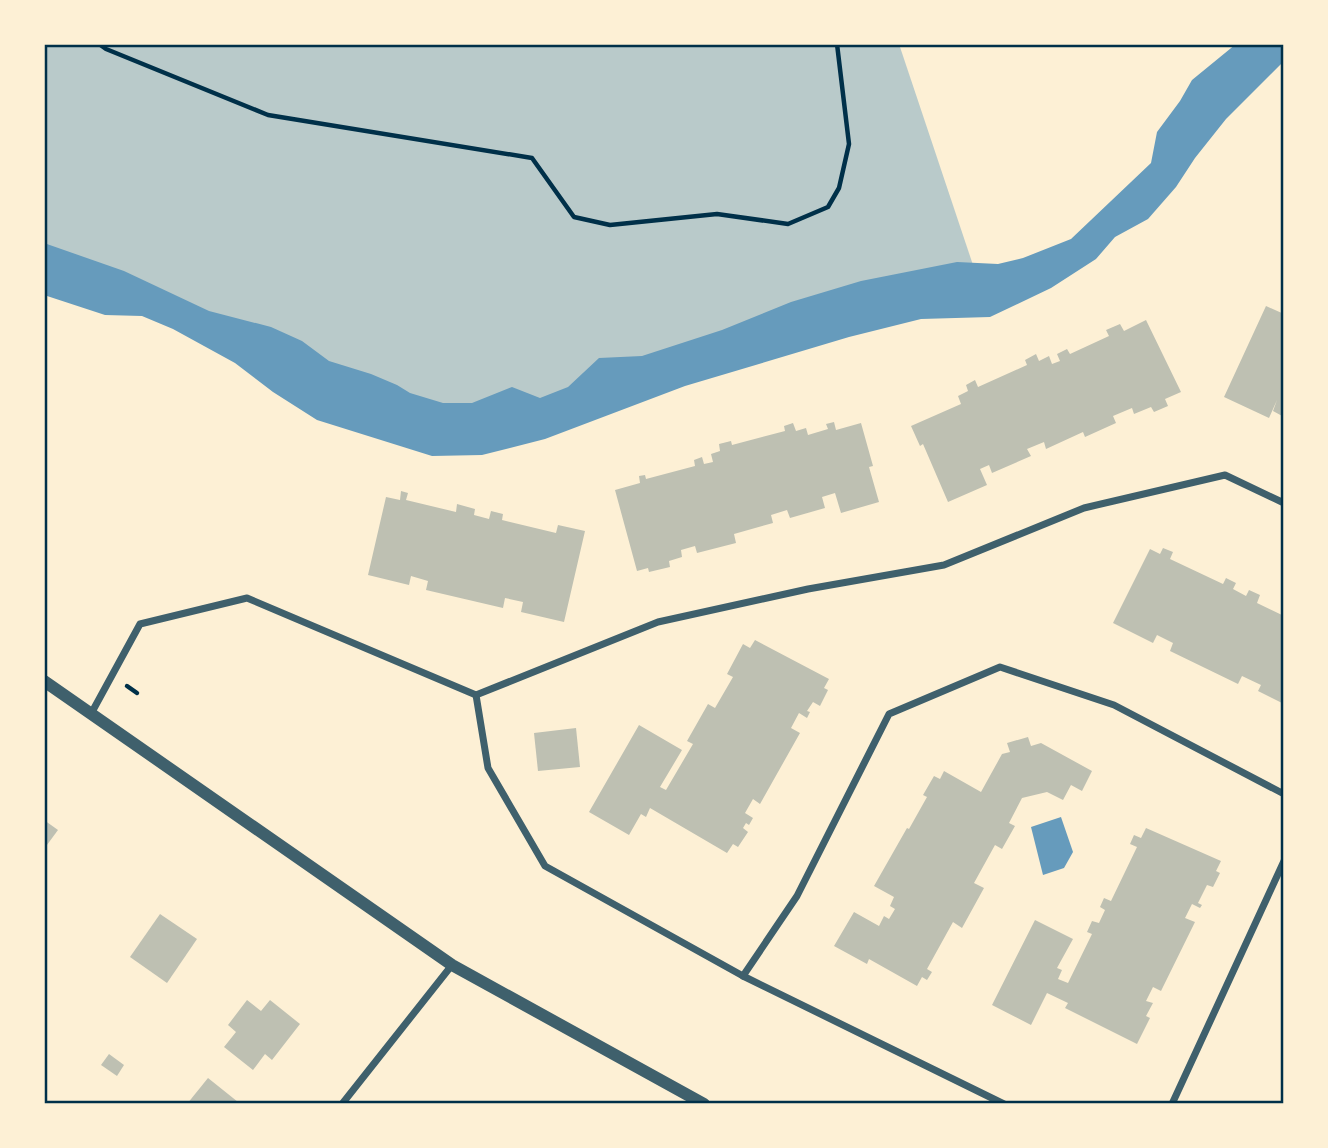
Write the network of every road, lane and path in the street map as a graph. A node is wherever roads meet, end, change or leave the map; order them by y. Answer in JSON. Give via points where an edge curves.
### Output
{"nodes":[{"id":1,"x":99,"y":44,"type":"edge"},
{"id":2,"x":837,"y":44,"type":"edge"},
{"id":3,"x":1284,"y":503,"type":"edge"},
{"id":4,"x":44,"y":681,"type":"edge"},
{"id":5,"x":127,"y":686,"type":"dead end"},
{"id":6,"x":137,"y":693,"type":"dead end"},
{"id":7,"x":476,"y":695,"type":"junction"},
{"id":8,"x":92,"y":712,"type":"junction"},
{"id":9,"x":1284,"y":794,"type":"edge"},
{"id":10,"x":1284,"y":861,"type":"edge"},
{"id":11,"x":452,"y":965,"type":"junction"},
{"id":12,"x":743,"y":976,"type":"junction"},
{"id":13,"x":342,"y":1104,"type":"edge"},
{"id":14,"x":704,"y":1104,"type":"edge"},
{"id":15,"x":1004,"y":1104,"type":"edge"},
{"id":16,"x":1172,"y":1104,"type":"edge"}],
"edges":[{"from":1,"to":2,"type":"path","via":[[268,115],[532,158],[574,217],[610,225],[717,214],[788,224],[828,207],[839,188],[849,144]]},
{"from":3,"to":7,"type":"street","via":[[1225,475],[1084,508],[944,565],[658,622]]},
{"from":4,"to":8,"type":"street"},
{"from":5,"to":6,"type":"path"},
{"from":7,"to":8,"type":"street","via":[[247,598],[140,624]]},
{"from":7,"to":12,"type":"street","via":[[488,768],[545,866]]},
{"from":8,"to":11,"type":"street"},
{"from":9,"to":12,"type":"street","via":[[1114,705],[1000,667],[889,714],[797,896]]},
{"from":10,"to":16,"type":"street"},
{"from":11,"to":13,"type":"street"},
{"from":11,"to":14,"type":"street"},
{"from":12,"to":15,"type":"street"}]}
